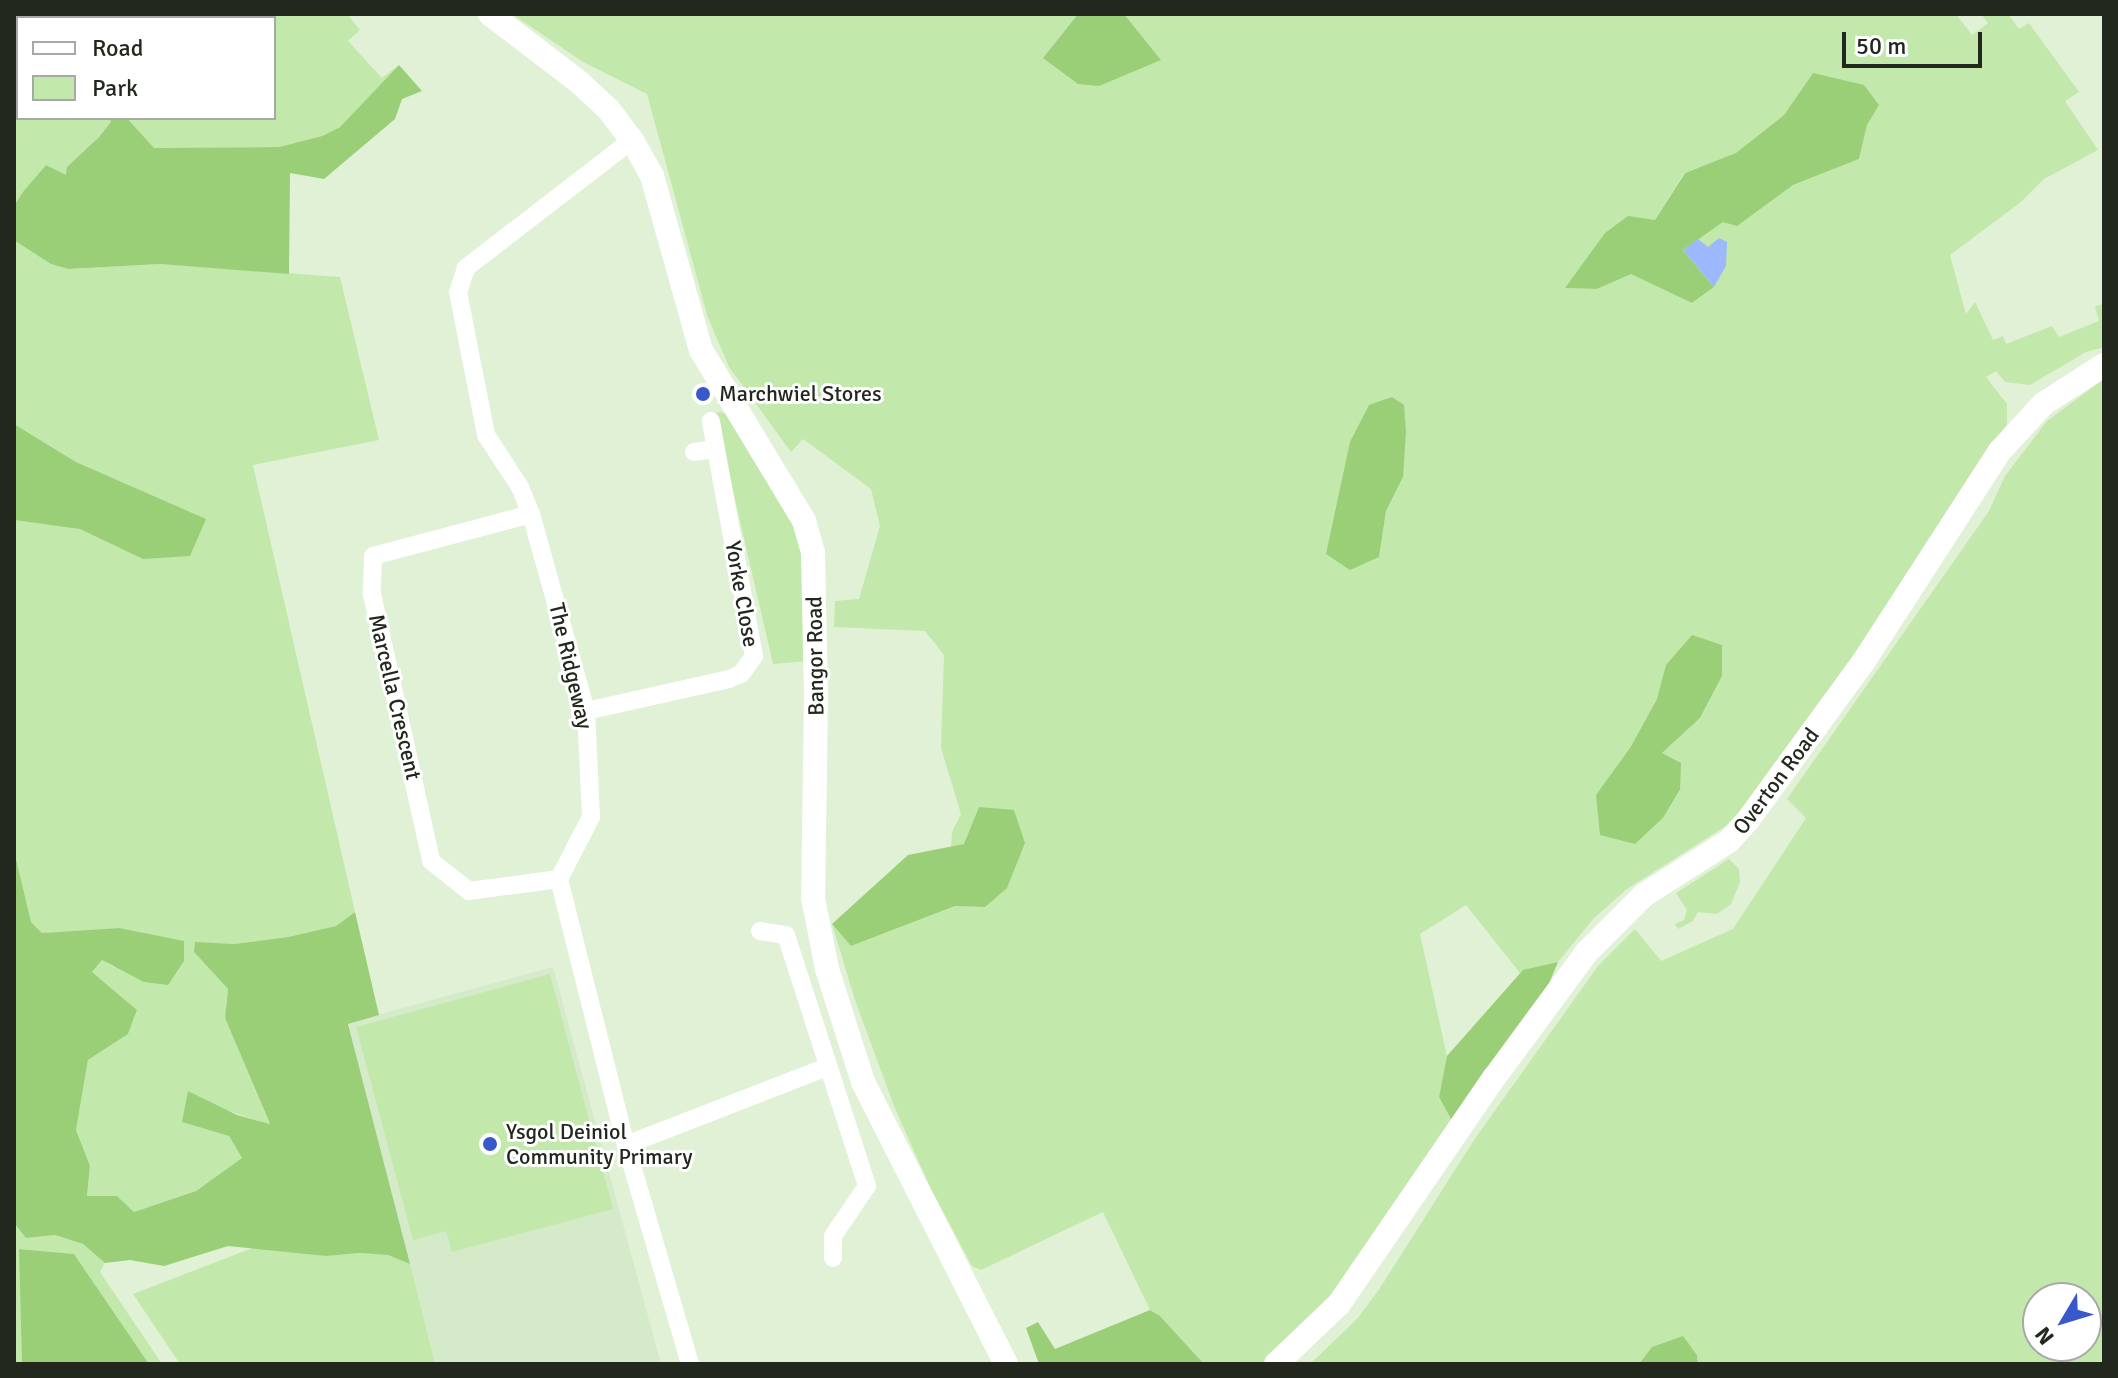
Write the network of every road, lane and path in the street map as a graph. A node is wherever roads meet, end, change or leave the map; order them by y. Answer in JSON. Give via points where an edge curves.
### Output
{"nodes":[{"id":1,"x":490,"y":14,"type":"edge"},
{"id":2,"x":632,"y":140,"type":"junction"},
{"id":3,"x":2104,"y":365,"type":"edge"},
{"id":4,"x":711,"y":421,"type":"dead end"},
{"id":5,"x":716,"y":449,"type":"junction"},
{"id":6,"x":694,"y":452,"type":"dead end"},
{"id":7,"x":531,"y":514,"type":"junction"},
{"id":8,"x":586,"y":711,"type":"junction"},
{"id":9,"x":559,"y":879,"type":"junction"},
{"id":10,"x":760,"y":931,"type":"dead end"},
{"id":11,"x":827,"y":1067,"type":"junction"},
{"id":12,"x":626,"y":1145,"type":"junction"},
{"id":13,"x":833,"y":1258,"type":"dead end"},
{"id":14,"x":690,"y":1364,"type":"edge"},
{"id":15,"x":1006,"y":1364,"type":"edge"},
{"id":16,"x":1276,"y":1364,"type":"edge"}],
"edges":[{"from":1,"to":2,"type":"main road","name":"Bangor Road","via":[[579,82]]},
{"from":2,"to":7,"type":"street","name":"The Ridgeway","via":[[466,268],[461,279],[459,303],[486,435]]},
{"from":2,"to":15,"type":"main road","name":"Bangor Road","via":[[652,176],[701,350],[790,493],[813,553],[813,898],[827,969],[863,1082]]},
{"from":3,"to":16,"type":"main road","name":"Overton Road","via":[[2043,404],[2000,451],[1864,661],[1748,820],[1729,841],[1644,895],[1587,952],[1339,1304]]},
{"from":4,"to":5,"type":"street","name":"Yorke Close"},
{"from":5,"to":6,"type":"street"},
{"from":5,"to":8,"type":"street","name":"Yorke Close","via":[[754,656],[741,674],[729,679]]},
{"from":7,"to":8,"type":"street","name":"The Ridgeway"},
{"from":7,"to":9,"type":"street","name":"Marcella Crescent","via":[[373,556],[372,594],[431,861],[469,891]]},
{"from":8,"to":9,"type":"street","name":"The Ridgeway","via":[[591,817]]},
{"from":9,"to":12,"type":"street"},
{"from":10,"to":11,"type":"street","via":[[787,928]]},
{"from":11,"to":12,"type":"street"},
{"from":11,"to":13,"type":"street","via":[[867,1186],[833,1236]]},
{"from":12,"to":14,"type":"street"}]}
